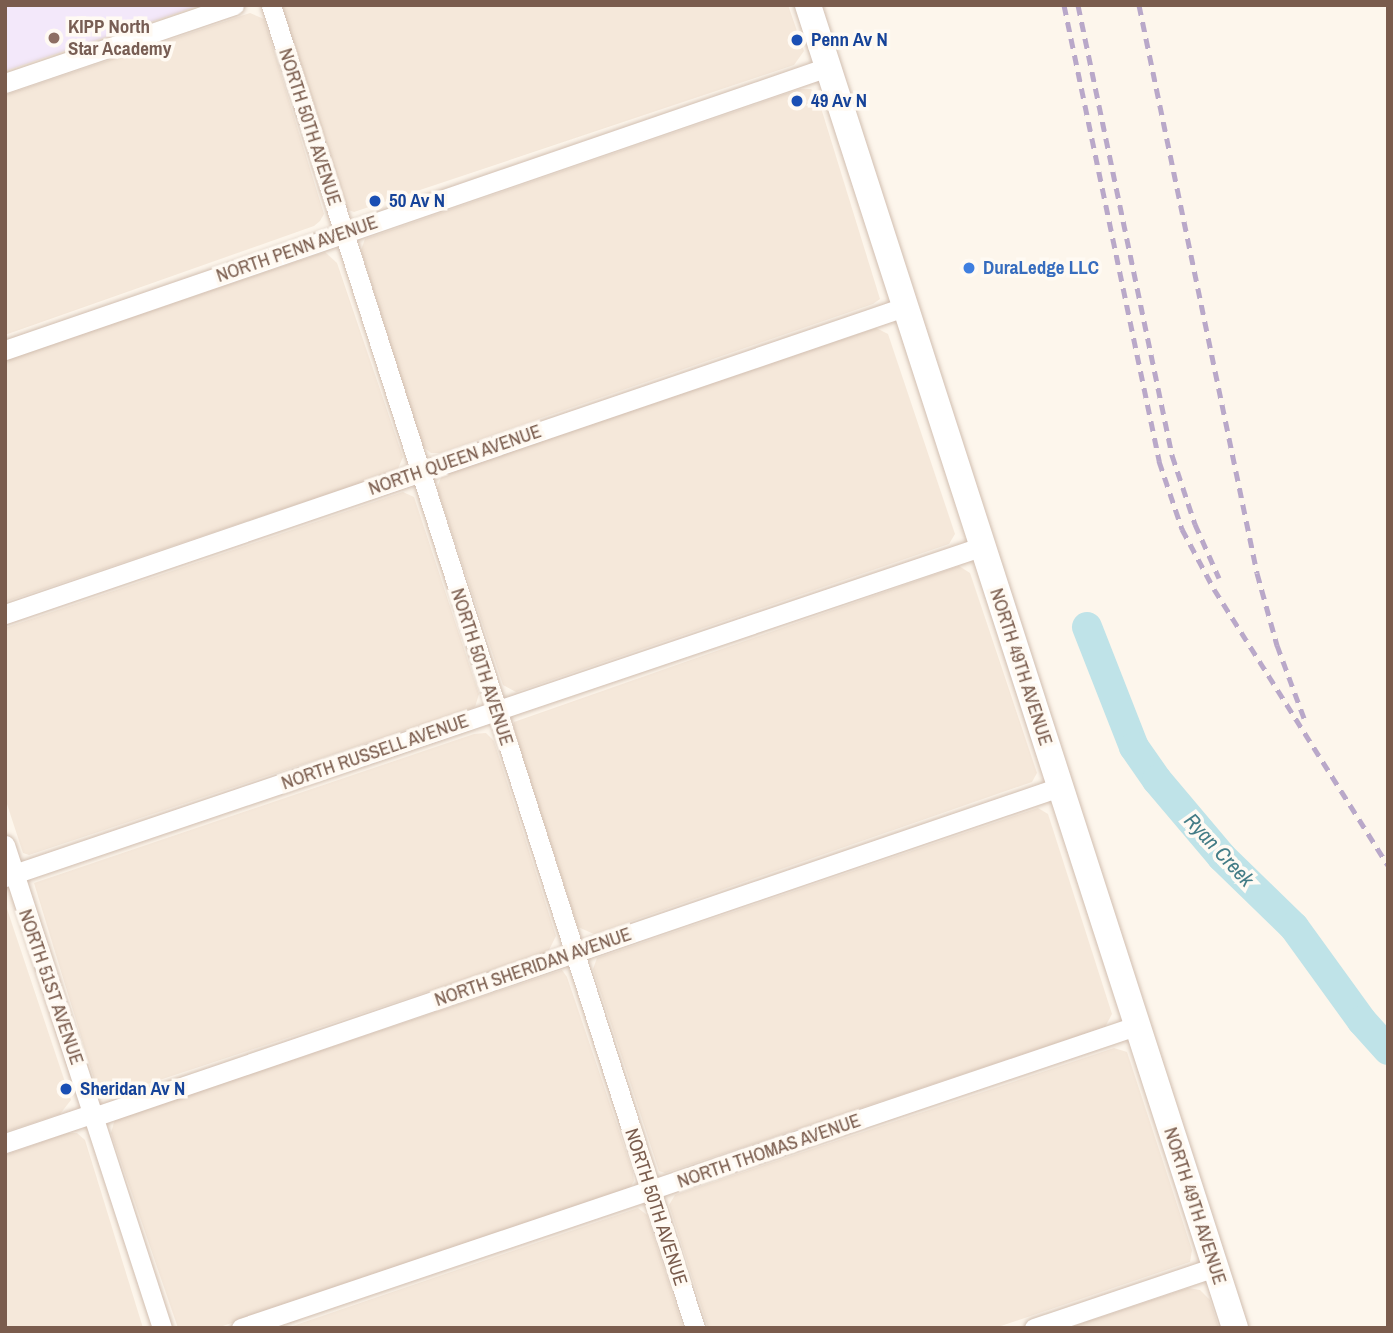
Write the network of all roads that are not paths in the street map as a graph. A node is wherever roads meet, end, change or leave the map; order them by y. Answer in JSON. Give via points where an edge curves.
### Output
{"nodes":[{"id":1,"x":234,"y":5,"type":"edge"},
{"id":2,"x":271,"y":5,"type":"edge"},
{"id":3,"x":808,"y":5,"type":"edge"},
{"id":4,"x":828,"y":67,"type":"junction"},
{"id":5,"x":5,"y":83,"type":"edge"},
{"id":6,"x":344,"y":233,"type":"junction"},
{"id":7,"x":904,"y":307,"type":"junction"},
{"id":8,"x":5,"y":350,"type":"edge"},
{"id":9,"x":421,"y":472,"type":"junction"},
{"id":10,"x":983,"y":546,"type":"junction"},
{"id":11,"x":5,"y":614,"type":"edge"},
{"id":12,"x":496,"y":712,"type":"junction"},
{"id":13,"x":1060,"y":787,"type":"junction"},
{"id":14,"x":5,"y":845,"type":"edge"},
{"id":15,"x":9,"y":876,"type":"edge"},
{"id":16,"x":574,"y":952,"type":"junction"},
{"id":17,"x":1136,"y":1026,"type":"junction"},
{"id":18,"x":94,"y":1113,"type":"junction"},
{"id":19,"x":5,"y":1143,"type":"edge"},
{"id":20,"x":651,"y":1191,"type":"junction"},
{"id":21,"x":1215,"y":1267,"type":"junction"},
{"id":22,"x":162,"y":1328,"type":"edge"},
{"id":23,"x":241,"y":1328,"type":"edge"},
{"id":24,"x":695,"y":1328,"type":"edge"},
{"id":25,"x":1034,"y":1328,"type":"edge"},
{"id":26,"x":1235,"y":1328,"type":"edge"}],
"edges":[{"from":1,"to":5,"type":"street"},
{"from":2,"to":6,"type":"street","name":"NORTH 50TH AVENUE"},
{"from":3,"to":4,"type":"street","name":"NORTH 49TH AVENUE"},
{"from":4,"to":6,"type":"street","name":"NORTH PENN AVENUE"},
{"from":4,"to":7,"type":"street","name":"NORTH 49TH AVENUE"},
{"from":6,"to":8,"type":"street","name":"NORTH PENN AVENUE"},
{"from":6,"to":9,"type":"street","name":"NORTH 50TH AVENUE"},
{"from":7,"to":9,"type":"street","name":"NORTH QUEEN AVENUE"},
{"from":7,"to":10,"type":"street","name":"NORTH 49TH AVENUE"},
{"from":9,"to":11,"type":"street","name":"NORTH QUEEN AVENUE"},
{"from":9,"to":12,"type":"street","name":"NORTH 50TH AVENUE"},
{"from":10,"to":12,"type":"street","name":"NORTH RUSSELL AVENUE"},
{"from":10,"to":13,"type":"street","name":"NORTH 49TH AVENUE"},
{"from":12,"to":15,"type":"street","name":"NORTH RUSSELL AVENUE"},
{"from":12,"to":16,"type":"street","name":"NORTH 50TH AVENUE"},
{"from":13,"to":16,"type":"street","name":"NORTH SHERIDAN AVENUE"},
{"from":13,"to":17,"type":"street","name":"NORTH 49TH AVENUE"},
{"from":14,"to":15,"type":"street","name":"NORTH 51ST AVENUE"},
{"from":15,"to":18,"type":"street","name":"NORTH 51ST AVENUE"},
{"from":16,"to":18,"type":"street","name":"NORTH SHERIDAN AVENUE"},
{"from":16,"to":20,"type":"street","name":"NORTH 50TH AVENUE"},
{"from":17,"to":20,"type":"street","name":"NORTH THOMAS AVENUE"},
{"from":17,"to":21,"type":"street","name":"NORTH 49TH AVENUE"},
{"from":18,"to":19,"type":"street","name":"NORTH SHERIDAN AVENUE"},
{"from":18,"to":22,"type":"street","name":"NORTH 51ST AVENUE"},
{"from":20,"to":23,"type":"street","name":"NORTH THOMAS AVENUE"},
{"from":20,"to":24,"type":"street","name":"NORTH 50TH AVENUE"},
{"from":21,"to":25,"type":"street"},
{"from":21,"to":26,"type":"street","name":"NORTH 49TH AVENUE"}]}
